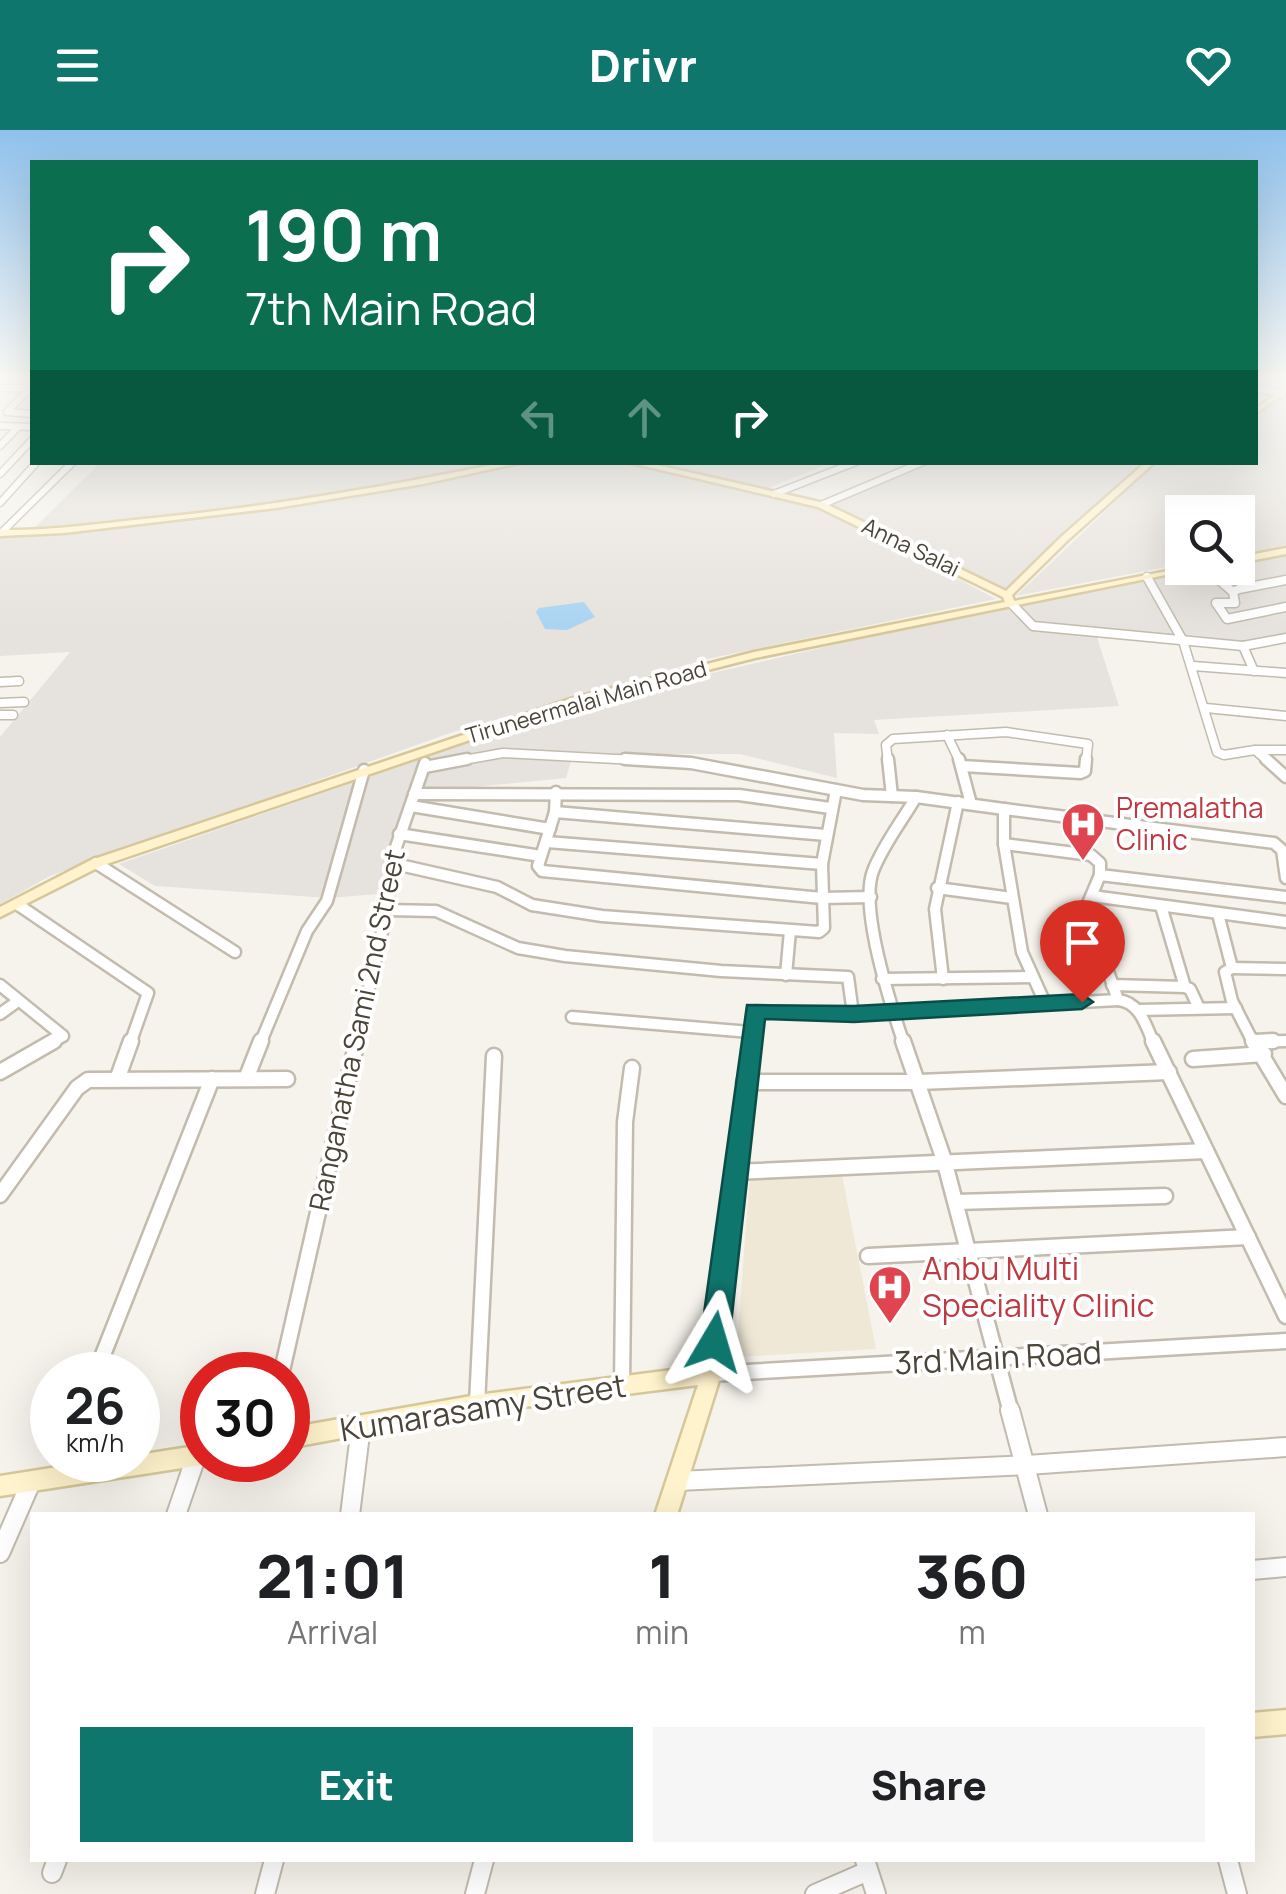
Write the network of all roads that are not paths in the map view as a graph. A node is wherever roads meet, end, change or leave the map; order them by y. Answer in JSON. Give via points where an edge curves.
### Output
{"nodes":[{"id":1,"x":36,"y":465,"type":"edge"},
{"id":2,"x":69,"y":465,"type":"edge"},
{"id":3,"x":454,"y":465,"type":"edge"},
{"id":4,"x":507,"y":465,"type":"edge"},
{"id":5,"x":644,"y":465,"type":"edge"},
{"id":6,"x":848,"y":465,"type":"edge"},
{"id":7,"x":917,"y":465,"type":"edge"},
{"id":8,"x":1149,"y":465,"type":"edge"},
{"id":9,"x":64,"y":470,"type":"junction"},
{"id":10,"x":31,"y":471,"type":"junction"},
{"id":11,"x":1,"y":473,"type":"edge"},
{"id":12,"x":467,"y":474,"type":"junction"},
{"id":13,"x":774,"y":494,"type":"junction"},
{"id":14,"x":0,"y":503,"type":"edge"},
{"id":15,"x":821,"y":505,"type":"junction"},
{"id":16,"x":0,"y":533,"type":"edge"},
{"id":17,"x":1286,"y":551,"type":"edge"},
{"id":18,"x":1255,"y":557,"type":"edge"},
{"id":19,"x":1165,"y":574,"type":"edge"},
{"id":20,"x":1147,"y":577,"type":"junction"},
{"id":21,"x":1286,"y":580,"type":"edge"},
{"id":22,"x":1225,"y":585,"type":"edge"},
{"id":23,"x":1233,"y":592,"type":"junction"},
{"id":24,"x":1008,"y":598,"type":"junction"},
{"id":25,"x":1286,"y":607,"type":"edge"},
{"id":26,"x":1286,"y":638,"type":"edge"},
{"id":27,"x":1183,"y":641,"type":"junction"},
{"id":28,"x":1243,"y":646,"type":"junction"},
{"id":29,"x":1193,"y":666,"type":"junction"},
{"id":30,"x":1254,"y":671,"type":"junction"},
{"id":31,"x":1286,"y":673,"type":"edge"},
{"id":32,"x":0,"y":682,"type":"edge"},
{"id":33,"x":19,"y":682,"type":"dead end"},
{"id":34,"x":24,"y":702,"type":"dead end"},
{"id":35,"x":0,"y":703,"type":"edge"},
{"id":36,"x":1206,"y":708,"type":"junction"},
{"id":37,"x":0,"y":715,"type":"edge"},
{"id":38,"x":13,"y":715,"type":"dead end"},
{"id":39,"x":1286,"y":716,"type":"edge"},
{"id":40,"x":948,"y":735,"type":"junction"},
{"id":41,"x":428,"y":747,"type":"junction"},
{"id":42,"x":1255,"y":750,"type":"junction"},
{"id":43,"x":1286,"y":750,"type":"edge"},
{"id":44,"x":962,"y":766,"type":"junction"},
{"id":45,"x":424,"y":767,"type":"junction"},
{"id":46,"x":364,"y":770,"type":"junction"},
{"id":47,"x":1286,"y":778,"type":"edge"},
{"id":48,"x":836,"y":790,"type":"junction"},
{"id":49,"x":556,"y":792,"type":"junction"},
{"id":50,"x":892,"y":796,"type":"junction"},
{"id":51,"x":916,"y":797,"type":"junction"},
{"id":52,"x":412,"y":800,"type":"junction"},
{"id":53,"x":958,"y":802,"type":"junction"},
{"id":54,"x":971,"y":804,"type":"junction"},
{"id":55,"x":830,"y":808,"type":"junction"},
{"id":56,"x":1004,"y":809,"type":"junction"},
{"id":57,"x":555,"y":812,"type":"junction"},
{"id":58,"x":550,"y":829,"type":"junction"},
{"id":59,"x":400,"y":834,"type":"junction"},
{"id":60,"x":826,"y":835,"type":"junction"},
{"id":61,"x":547,"y":842,"type":"junction"},
{"id":62,"x":1004,"y":844,"type":"junction"},
{"id":63,"x":541,"y":856,"type":"junction"},
{"id":64,"x":96,"y":863,"type":"junction"},
{"id":65,"x":390,"y":863,"type":"junction"},
{"id":66,"x":822,"y":864,"type":"junction"},
{"id":67,"x":1100,"y":875,"type":"junction"},
{"id":68,"x":1286,"y":878,"type":"edge"},
{"id":69,"x":937,"y":888,"type":"junction"},
{"id":70,"x":1092,"y":896,"type":"junction"},
{"id":71,"x":871,"y":897,"type":"junction"},
{"id":72,"x":1286,"y":897,"type":"edge"},
{"id":73,"x":822,"y":898,"type":"junction"},
{"id":74,"x":1012,"y":898,"type":"junction"},
{"id":75,"x":17,"y":904,"type":"junction"},
{"id":76,"x":1161,"y":906,"type":"junction"},
{"id":77,"x":387,"y":910,"type":"junction"},
{"id":78,"x":0,"y":913,"type":"edge"},
{"id":79,"x":1218,"y":914,"type":"junction"},
{"id":80,"x":1286,"y":922,"type":"edge"},
{"id":81,"x":790,"y":931,"type":"junction"},
{"id":82,"x":235,"y":952,"type":"dead end"},
{"id":83,"x":1232,"y":968,"type":"junction"},
{"id":84,"x":1286,"y":969,"type":"edge"},
{"id":85,"x":786,"y":975,"type":"junction"},
{"id":86,"x":1033,"y":977,"type":"junction"},
{"id":87,"x":882,"y":979,"type":"junction"},
{"id":88,"x":943,"y":979,"type":"junction"},
{"id":89,"x":0,"y":985,"type":"edge"},
{"id":90,"x":1112,"y":986,"type":"junction"},
{"id":91,"x":1185,"y":988,"type":"junction"},
{"id":92,"x":1118,"y":1000,"type":"junction"},
{"id":93,"x":18,"y":1001,"type":"junction"},
{"id":94,"x":1045,"y":1003,"type":"junction"},
{"id":95,"x":1199,"y":1008,"type":"junction"},
{"id":96,"x":1236,"y":1008,"type":"junction"},
{"id":97,"x":1138,"y":1010,"type":"junction"},
{"id":98,"x":894,"y":1012,"type":"junction"},
{"id":99,"x":0,"y":1014,"type":"edge"},
{"id":100,"x":854,"y":1014,"type":"junction"},
{"id":101,"x":572,"y":1017,"type":"dead end"},
{"id":102,"x":750,"y":1032,"type":"junction"},
{"id":103,"x":1286,"y":1041,"type":"edge"},
{"id":104,"x":1256,"y":1042,"type":"junction"},
{"id":105,"x":1264,"y":1054,"type":"junction"},
{"id":106,"x":494,"y":1056,"type":"dead end"},
{"id":107,"x":1194,"y":1059,"type":"dead end"},
{"id":108,"x":632,"y":1068,"type":"dead end"},
{"id":109,"x":0,"y":1072,"type":"edge"},
{"id":110,"x":1169,"y":1072,"type":"junction"},
{"id":111,"x":118,"y":1077,"type":"junction"},
{"id":112,"x":212,"y":1079,"type":"junction"},
{"id":113,"x":246,"y":1079,"type":"junction"},
{"id":114,"x":287,"y":1079,"type":"dead end"},
{"id":115,"x":744,"y":1082,"type":"junction"},
{"id":116,"x":919,"y":1082,"type":"junction"},
{"id":117,"x":1286,"y":1096,"type":"edge"},
{"id":118,"x":1206,"y":1151,"type":"junction"},
{"id":119,"x":944,"y":1160,"type":"junction"},
{"id":120,"x":734,"y":1172,"type":"junction"},
{"id":121,"x":0,"y":1195,"type":"edge"},
{"id":122,"x":1166,"y":1196,"type":"dead end"},
{"id":123,"x":956,"y":1202,"type":"junction"},
{"id":124,"x":1248,"y":1237,"type":"junction"},
{"id":125,"x":969,"y":1250,"type":"junction"},
{"id":126,"x":868,"y":1256,"type":"dead end"},
{"id":127,"x":1286,"y":1316,"type":"edge"},
{"id":128,"x":1286,"y":1341,"type":"edge"},
{"id":129,"x":103,"y":1352,"type":"edge"},
{"id":130,"x":285,"y":1352,"type":"edge"},
{"id":131,"x":995,"y":1358,"type":"junction"},
{"id":132,"x":710,"y":1374,"type":"junction"},
{"id":133,"x":622,"y":1386,"type":"junction"},
{"id":134,"x":477,"y":1404,"type":"junction"},
{"id":135,"x":361,"y":1426,"type":"junction"},
{"id":136,"x":310,"y":1434,"type":"edge"},
{"id":137,"x":1286,"y":1447,"type":"edge"},
{"id":138,"x":1027,"y":1465,"type":"junction"},
{"id":139,"x":678,"y":1480,"type":"junction"},
{"id":140,"x":30,"y":1482,"type":"joint"},
{"id":141,"x":189,"y":1482,"type":"edge"},
{"id":142,"x":0,"y":1486,"type":"edge"},
{"id":143,"x":177,"y":1512,"type":"edge"},
{"id":144,"x":350,"y":1512,"type":"edge"},
{"id":145,"x":667,"y":1512,"type":"edge"},
{"id":146,"x":1037,"y":1512,"type":"edge"},
{"id":147,"x":0,"y":1552,"type":"edge"},
{"id":148,"x":1286,"y":1567,"type":"edge"},
{"id":149,"x":1255,"y":1570,"type":"edge"},
{"id":150,"x":1286,"y":1722,"type":"edge"},
{"id":151,"x":1255,"y":1725,"type":"edge"},
{"id":152,"x":273,"y":1862,"type":"edge"},
{"id":153,"x":483,"y":1862,"type":"edge"},
{"id":154,"x":1229,"y":1862,"type":"edge"},
{"id":155,"x":867,"y":1865,"type":"edge"},
{"id":156,"x":265,"y":1894,"type":"edge"},
{"id":157,"x":475,"y":1894,"type":"edge"},
{"id":158,"x":815,"y":1894,"type":"edge"},
{"id":159,"x":876,"y":1894,"type":"edge"},
{"id":160,"x":1237,"y":1894,"type":"edge"}],
"edges":[{"from":1,"to":10,"type":"street"},
{"from":2,"to":9,"type":"street"},
{"from":3,"to":12,"type":"street"},
{"from":4,"to":12,"type":"street"},
{"from":5,"to":13,"type":"street","name":"Anna Salai"},
{"from":6,"to":13,"type":"street"},
{"from":7,"to":15,"type":"street"},
{"from":8,"to":24,"type":"street"},
{"from":9,"to":10,"type":"street"},
{"from":9,"to":16,"type":"street"},
{"from":10,"to":11,"type":"street"},
{"from":10,"to":14,"type":"street"},
{"from":12,"to":16,"type":"street","via":[[284,505]]},
{"from":13,"to":15,"type":"street","name":"Anna Salai"},
{"from":15,"to":24,"type":"street","name":"Anna Salai"},
{"from":17,"to":18,"type":"street"},
{"from":19,"to":20,"type":"street","name":"Tiruneermalai Main Road"},
{"from":20,"to":24,"type":"street","name":"Tiruneermalai Main Road"},
{"from":20,"to":27,"type":"street"},
{"from":21,"to":23,"type":"street"},
{"from":22,"to":23,"type":"street"},
{"from":23,"to":25,"type":"street","via":[[1235,604],[1216,603],[1227,619]]},
{"from":24,"to":27,"type":"street","via":[[1034,626]]},
{"from":24,"to":41,"type":"street","name":"Tiruneermalai Main Road","via":[[574,700]]},
{"from":26,"to":28,"type":"street"},
{"from":27,"to":28,"type":"street"},
{"from":27,"to":29,"type":"street"},
{"from":28,"to":30,"type":"street"},
{"from":29,"to":30,"type":"street"},
{"from":29,"to":36,"type":"street"},
{"from":30,"to":31,"type":"street"},
{"from":32,"to":33,"type":"street"},
{"from":34,"to":35,"type":"street"},
{"from":36,"to":39,"type":"street"},
{"from":36,"to":42,"type":"street","via":[[1217,752]]},
{"from":37,"to":38,"type":"street"},
{"from":40,"to":44,"type":"street"},
{"from":40,"to":44,"type":"street","via":[[1024,733],[1088,744],[1080,773]]},
{"from":40,"to":50,"type":"street","via":[[887,741]]},
{"from":41,"to":45,"type":"street","name":"Ranganatha Sami 2nd Street"},
{"from":41,"to":46,"type":"street","name":"Tiruneermalai Main Road"},
{"from":42,"to":43,"type":"street"},
{"from":42,"to":47,"type":"street"},
{"from":44,"to":54,"type":"street"},
{"from":45,"to":48,"type":"street","via":[[503,753],[592,756],[722,766]]},
{"from":45,"to":52,"type":"street","name":"Ranganatha Sami 2nd Street"},
{"from":46,"to":64,"type":"street","name":"Tiruneermalai Main Road"},
{"from":46,"to":113,"type":"street","via":[[327,902],[308,930]]},
{"from":48,"to":50,"type":"street"},
{"from":48,"to":55,"type":"street"},
{"from":49,"to":52,"type":"street"},
{"from":49,"to":55,"type":"street","via":[[739,795]]},
{"from":49,"to":57,"type":"street"},
{"from":50,"to":51,"type":"street"},
{"from":51,"to":53,"type":"street"},
{"from":51,"to":71,"type":"street","via":[[872,873]]},
{"from":52,"to":58,"type":"street"},
{"from":52,"to":59,"type":"street","name":"Ranganatha Sami 2nd Street"},
{"from":53,"to":54,"type":"street"},
{"from":53,"to":69,"type":"street"},
{"from":54,"to":56,"type":"street"},
{"from":55,"to":60,"type":"street"},
{"from":56,"to":62,"type":"street"},
{"from":56,"to":68,"type":"street","via":[[1267,841],[1282,850]]},
{"from":57,"to":58,"type":"street"},
{"from":57,"to":60,"type":"street"},
{"from":58,"to":61,"type":"street"},
{"from":59,"to":63,"type":"street"},
{"from":59,"to":65,"type":"street","name":"Ranganatha Sami 2nd Street"},
{"from":60,"to":66,"type":"street"},
{"from":61,"to":63,"type":"street"},
{"from":61,"to":66,"type":"street"},
{"from":62,"to":67,"type":"street","via":[[1092,856]]},
{"from":62,"to":74,"type":"street"},
{"from":63,"to":73,"type":"street","via":[[542,872]]},
{"from":64,"to":75,"type":"street","name":"Tiruneermalai Main Road"},
{"from":64,"to":82,"type":"street"},
{"from":65,"to":77,"type":"street","name":"Ranganatha Sami 2nd Street"},
{"from":65,"to":81,"type":"street","via":[[478,882],[532,905]]},
{"from":66,"to":73,"type":"street"},
{"from":67,"to":70,"type":"street"},
{"from":67,"to":72,"type":"street"},
{"from":69,"to":74,"type":"street"},
{"from":69,"to":88,"type":"street"},
{"from":70,"to":76,"type":"street"},
{"from":70,"to":90,"type":"street","via":[[1086,908]]},
{"from":71,"to":73,"type":"street"},
{"from":71,"to":87,"type":"street"},
{"from":73,"to":81,"type":"street","via":[[824,928]]},
{"from":74,"to":86,"type":"street"},
{"from":75,"to":78,"type":"street","name":"Tiruneermalai Main Road"},
{"from":75,"to":111,"type":"street","via":[[148,992]]},
{"from":76,"to":79,"type":"street"},
{"from":76,"to":91,"type":"street"},
{"from":77,"to":85,"type":"street","via":[[436,911],[518,948],[550,954]]},
{"from":77,"to":130,"type":"street","name":"Ranganatha Sami 2nd Street"},
{"from":79,"to":80,"type":"street"},
{"from":79,"to":83,"type":"street"},
{"from":81,"to":85,"type":"street"},
{"from":83,"to":84,"type":"street"},
{"from":83,"to":96,"type":"street","via":[[1223,976]]},
{"from":85,"to":100,"type":"street","via":[[848,977]]},
{"from":86,"to":88,"type":"street"},
{"from":86,"to":94,"type":"street"},
{"from":87,"to":88,"type":"street"},
{"from":87,"to":98,"type":"street"},
{"from":89,"to":93,"type":"street"},
{"from":90,"to":91,"type":"street"},
{"from":90,"to":92,"type":"street"},
{"from":91,"to":95,"type":"street"},
{"from":92,"to":94,"type":"street"},
{"from":92,"to":97,"type":"street"},
{"from":93,"to":99,"type":"street"},
{"from":93,"to":109,"type":"street","via":[[63,1036]]},
{"from":94,"to":98,"type":"street"},
{"from":95,"to":96,"type":"street"},
{"from":95,"to":97,"type":"street"},
{"from":96,"to":104,"type":"street"},
{"from":97,"to":110,"type":"street"},
{"from":98,"to":100,"type":"street"},
{"from":98,"to":116,"type":"street"},
{"from":100,"to":102,"type":"street","via":[[755,1011]]},
{"from":101,"to":102,"type":"street"},
{"from":102,"to":115,"type":"street"},
{"from":103,"to":104,"type":"street"},
{"from":104,"to":105,"type":"street"},
{"from":105,"to":107,"type":"street"},
{"from":105,"to":117,"type":"street"},
{"from":106,"to":134,"type":"street"},
{"from":108,"to":133,"type":"street","via":[[625,1122]]},
{"from":110,"to":116,"type":"street"},
{"from":110,"to":118,"type":"street"},
{"from":111,"to":112,"type":"street"},
{"from":111,"to":121,"type":"street","via":[[77,1088]]},
{"from":112,"to":113,"type":"street"},
{"from":112,"to":129,"type":"street"},
{"from":113,"to":114,"type":"street"},
{"from":115,"to":116,"type":"street"},
{"from":115,"to":120,"type":"street"},
{"from":116,"to":119,"type":"street"},
{"from":118,"to":119,"type":"street"},
{"from":118,"to":124,"type":"street"},
{"from":119,"to":120,"type":"street"},
{"from":119,"to":123,"type":"street"},
{"from":120,"to":132,"type":"street"},
{"from":122,"to":123,"type":"street"},
{"from":123,"to":125,"type":"street"},
{"from":124,"to":125,"type":"street"},
{"from":124,"to":127,"type":"street"},
{"from":125,"to":126,"type":"street"},
{"from":125,"to":131,"type":"street"},
{"from":128,"to":131,"type":"street","name":"3rd Main Road"},
{"from":131,"to":132,"type":"street","name":"3rd Main Road"},
{"from":131,"to":138,"type":"street"},
{"from":132,"to":133,"type":"street","name":"Kumarasamy Street"},
{"from":132,"to":139,"type":"street"},
{"from":133,"to":134,"type":"street","name":"Kumarasamy Street"},
{"from":134,"to":135,"type":"street","name":"Kumarasamy Street"},
{"from":135,"to":136,"type":"street","name":"Kumarasamy Street"},
{"from":135,"to":144,"type":"street"},
{"from":137,"to":138,"type":"street"},
{"from":138,"to":139,"type":"street"},
{"from":138,"to":146,"type":"street"},
{"from":139,"to":145,"type":"street"},
{"from":140,"to":142,"type":"street"},
{"from":140,"to":147,"type":"street"},
{"from":141,"to":143,"type":"street"},
{"from":148,"to":149,"type":"street"},
{"from":150,"to":151,"type":"street"},
{"from":152,"to":156,"type":"street"},
{"from":153,"to":157,"type":"street"},
{"from":154,"to":160,"type":"street"},
{"from":155,"to":158,"type":"street"},
{"from":155,"to":159,"type":"street"}]}
